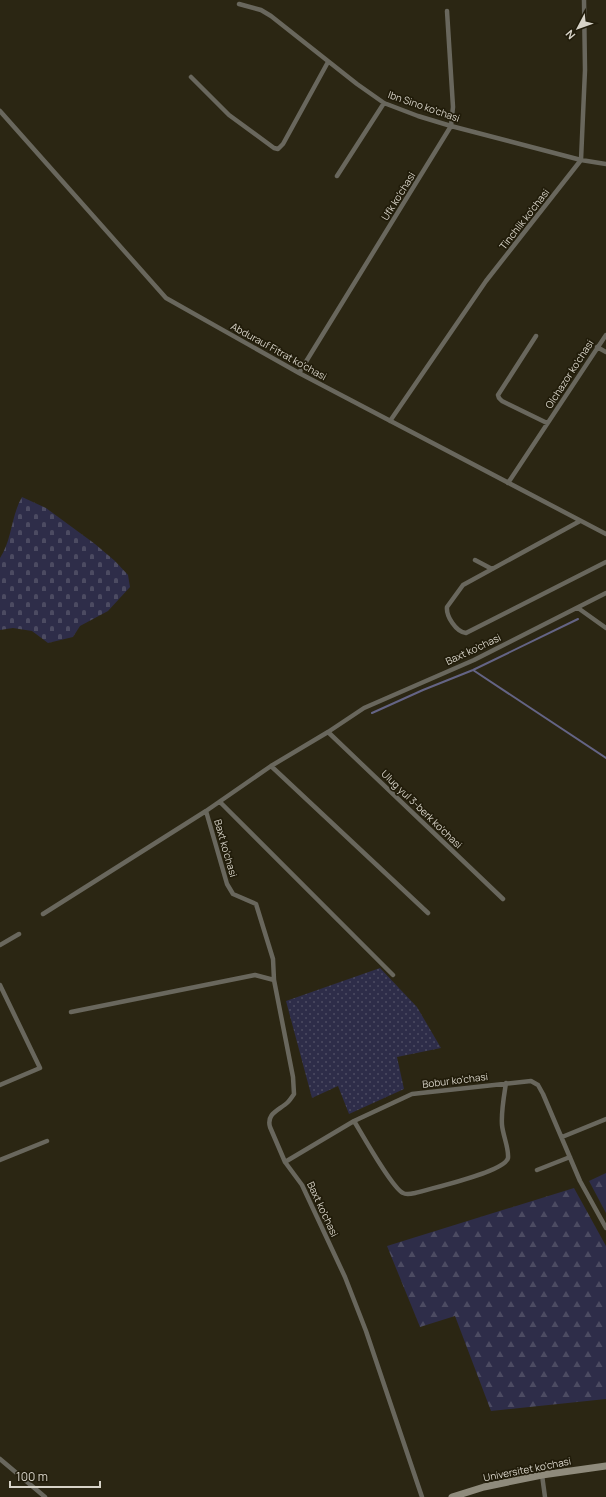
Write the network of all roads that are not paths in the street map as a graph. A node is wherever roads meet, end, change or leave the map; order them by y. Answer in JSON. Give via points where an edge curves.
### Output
{"nodes":[{"id":1,"x":584,"y":0,"type":"edge"},
{"id":2,"x":239,"y":4,"type":"dead end"},
{"id":3,"x":447,"y":11,"type":"dead end"},
{"id":4,"x":328,"y":62,"type":"junction"},
{"id":5,"x":191,"y":77,"type":"dead end"},
{"id":6,"x":384,"y":103,"type":"junction"},
{"id":7,"x":0,"y":111,"type":"edge"},
{"id":8,"x":451,"y":126,"type":"junction"},
{"id":9,"x":581,"y":160,"type":"junction"},
{"id":10,"x":606,"y":164,"type":"edge"},
{"id":11,"x":337,"y":176,"type":"dead end"},
{"id":12,"x":606,"y":335,"type":"edge"},
{"id":13,"x":536,"y":336,"type":"dead end"},
{"id":14,"x":597,"y":347,"type":"junction"},
{"id":15,"x":606,"y":352,"type":"edge"},
{"id":16,"x":299,"y":373,"type":"junction"},
{"id":17,"x":390,"y":421,"type":"junction"},
{"id":18,"x":547,"y":424,"type":"junction"},
{"id":19,"x":508,"y":483,"type":"junction"},
{"id":20,"x":580,"y":521,"type":"junction"},
{"id":21,"x":606,"y":534,"type":"edge"},
{"id":22,"x":475,"y":560,"type":"dead end"},
{"id":23,"x":606,"y":562,"type":"edge"},
{"id":24,"x":492,"y":569,"type":"junction"},
{"id":25,"x":606,"y":593,"type":"edge"},
{"id":26,"x":578,"y":608,"type":"junction"},
{"id":27,"x":606,"y":628,"type":"edge"},
{"id":28,"x":328,"y":732,"type":"junction"},
{"id":29,"x":271,"y":766,"type":"junction"},
{"id":30,"x":220,"y":802,"type":"junction"},
{"id":31,"x":206,"y":811,"type":"junction"},
{"id":32,"x":503,"y":899,"type":"dead end"},
{"id":33,"x":428,"y":913,"type":"dead end"},
{"id":34,"x":43,"y":914,"type":"dead end"},
{"id":35,"x":20,"y":934,"type":"dead end"},
{"id":36,"x":0,"y":945,"type":"edge"},
{"id":37,"x":393,"y":975,"type":"dead end"},
{"id":38,"x":274,"y":980,"type":"junction"},
{"id":39,"x":0,"y":984,"type":"edge"},
{"id":40,"x":71,"y":1012,"type":"dead end"},
{"id":41,"x":506,"y":1083,"type":"junction"},
{"id":42,"x":0,"y":1085,"type":"edge"},
{"id":43,"x":606,"y":1119,"type":"edge"},
{"id":44,"x":354,"y":1121,"type":"junction"},
{"id":45,"x":562,"y":1137,"type":"junction"},
{"id":46,"x":47,"y":1141,"type":"dead end"},
{"id":47,"x":570,"y":1158,"type":"junction"},
{"id":48,"x":0,"y":1160,"type":"edge"},
{"id":49,"x":285,"y":1162,"type":"junction"},
{"id":50,"x":536,"y":1170,"type":"dead end"},
{"id":51,"x":606,"y":1228,"type":"edge"},
{"id":52,"x":0,"y":1459,"type":"edge"},
{"id":53,"x":606,"y":1466,"type":"edge"},
{"id":54,"x":542,"y":1475,"type":"junction"},
{"id":55,"x":45,"y":1497,"type":"edge"},
{"id":56,"x":422,"y":1497,"type":"edge"},
{"id":57,"x":452,"y":1497,"type":"edge"},
{"id":58,"x":546,"y":1497,"type":"edge"}],
"edges":[{"from":1,"to":9,"type":"street","via":[[585,70]]},
{"from":2,"to":4,"type":"street","name":"Ibn Sino ko'chasi","via":[[261,10],[271,16]]},
{"from":3,"to":8,"type":"street","name":"Ufk ko'chasi","via":[[453,107]]},
{"from":4,"to":5,"type":"street","via":[[278,149],[229,115]]},
{"from":4,"to":6,"type":"street","name":"Ibn Sino ko'chasi"},
{"from":6,"to":8,"type":"street","name":"Ibn Sino ko'chasi"},
{"from":6,"to":11,"type":"street"},
{"from":7,"to":16,"type":"street","name":"Abdurauf Fitrat ko'chasi","via":[[166,298]]},
{"from":8,"to":9,"type":"street","name":"Ibn Sino ko'chasi"},
{"from":8,"to":16,"type":"street","name":"Ufk ko'chasi"},
{"from":9,"to":10,"type":"street","name":"Ibn Sino ko'chasi"},
{"from":9,"to":17,"type":"street","name":"Tinchlik ko'chasi","via":[[486,281]]},
{"from":12,"to":14,"type":"street","name":"Olchazor ko'chasi"},
{"from":13,"to":18,"type":"street","name":"Olchazor ko'chasi","via":[[498,395],[502,401]]},
{"from":14,"to":15,"type":"street"},
{"from":14,"to":18,"type":"street","name":"Olchazor ko'chasi"},
{"from":16,"to":17,"type":"street","name":"Abdurauf Fitrat ko'chasi"},
{"from":17,"to":19,"type":"street","name":"Abdurauf Fitrat ko'chasi"},
{"from":18,"to":19,"type":"street","name":"Olchazor ko'chasi"},
{"from":19,"to":20,"type":"street","name":"Abdurauf Fitrat ko'chasi"},
{"from":20,"to":21,"type":"street","name":"Abdurauf Fitrat ko'chasi"},
{"from":20,"to":24,"type":"street"},
{"from":22,"to":24,"type":"street"},
{"from":23,"to":24,"type":"street","via":[[466,633],[458,630],[446,612],[447,607],[463,585]]},
{"from":25,"to":26,"type":"street","name":"Baxt ko'chasi"},
{"from":26,"to":27,"type":"street"},
{"from":26,"to":28,"type":"street","name":"Baxt ko'chasi","via":[[474,660],[364,708]]},
{"from":28,"to":29,"type":"street","name":"Baxt ko'chasi"},
{"from":28,"to":32,"type":"street","name":"Ulug yul 3-berk ko'chasi"},
{"from":29,"to":30,"type":"street","name":"Baxt ko'chasi"},
{"from":29,"to":33,"type":"street"},
{"from":30,"to":31,"type":"street","name":"Baxt ko'chasi"},
{"from":30,"to":37,"type":"street"},
{"from":31,"to":34,"type":"street","name":"Baxt ko'chasi"},
{"from":31,"to":38,"type":"street","name":"Baxt ko'chasi","via":[[227,884],[233,894],[256,904],[273,959]]},
{"from":35,"to":36,"type":"street"},
{"from":38,"to":40,"type":"street","via":[[255,975]]},
{"from":38,"to":49,"type":"street","name":"Baxt ko'chasi","via":[[294,1077],[294,1094],[288,1103],[270,1116],[269,1123]]},
{"from":39,"to":42,"type":"street","via":[[40,1068]]},
{"from":41,"to":44,"type":"street","name":"Bobur ko'chasi","via":[[412,1094]]},
{"from":41,"to":44,"type":"street","via":[[502,1122],[507,1147],[506,1162],[475,1177],[415,1193],[399,1191]]},
{"from":41,"to":45,"type":"street","name":"Bobur ko'chasi","via":[[531,1081],[538,1085]]},
{"from":43,"to":45,"type":"street"},
{"from":44,"to":49,"type":"street","name":"Bobur ko'chasi"},
{"from":45,"to":47,"type":"street","name":"Bobur ko'chasi"},
{"from":46,"to":48,"type":"street"},
{"from":47,"to":50,"type":"street"},
{"from":47,"to":51,"type":"street","name":"Bobur ko'chasi"},
{"from":49,"to":56,"type":"street","name":"Baxt ko'chasi","via":[[302,1185],[345,1277]]},
{"from":52,"to":55,"type":"street"},
{"from":53,"to":54,"type":"main road","name":"Universitet ko'chasi"},
{"from":54,"to":57,"type":"main road","name":"Universitet ko'chasi","via":[[484,1487]]},
{"from":54,"to":58,"type":"street"}]}
